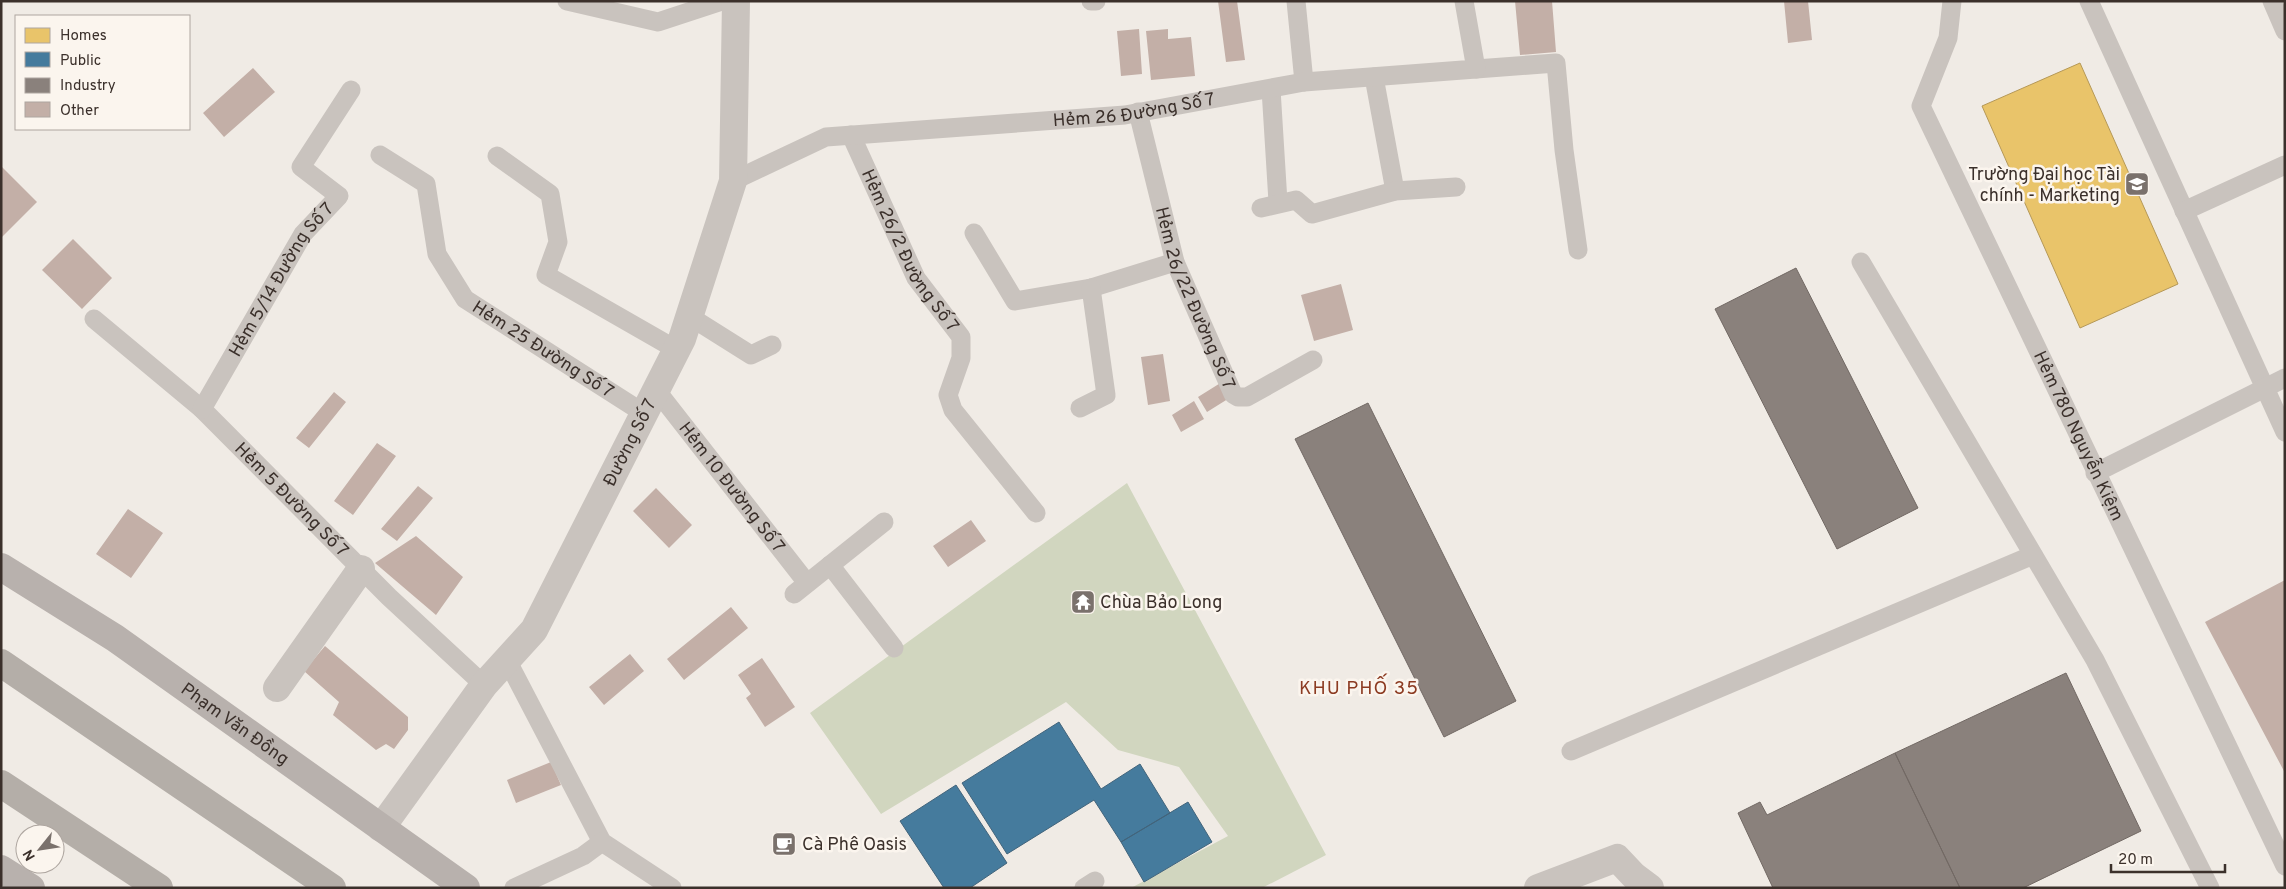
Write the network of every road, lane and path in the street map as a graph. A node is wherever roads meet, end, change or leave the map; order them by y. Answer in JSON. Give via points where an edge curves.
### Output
{"nodes":[{"id":1,"x":567,"y":1,"type":"edge"},
{"id":2,"x":722,"y":1,"type":"edge"},
{"id":3,"x":736,"y":1,"type":"edge"},
{"id":4,"x":1091,"y":1,"type":"edge"},
{"id":5,"x":1096,"y":1,"type":"edge"},
{"id":6,"x":1296,"y":1,"type":"edge"},
{"id":7,"x":1464,"y":1,"type":"edge"},
{"id":8,"x":1952,"y":1,"type":"edge"},
{"id":9,"x":2089,"y":1,"type":"edge"},
{"id":10,"x":2272,"y":1,"type":"edge"},
{"id":11,"x":2285,"y":31,"type":"edge"},
{"id":12,"x":1476,"y":69,"type":"junction"},
{"id":13,"x":1374,"y":77,"type":"junction"},
{"id":14,"x":1304,"y":82,"type":"junction"},
{"id":15,"x":1271,"y":89,"type":"junction"},
{"id":16,"x":351,"y":90,"type":"dead end"},
{"id":17,"x":1138,"y":112,"type":"junction"},
{"id":18,"x":851,"y":136,"type":"junction"},
{"id":19,"x":380,"y":155,"type":"dead end"},
{"id":20,"x":497,"y":156,"type":"dead end"},
{"id":21,"x":2285,"y":165,"type":"edge"},
{"id":22,"x":733,"y":181,"type":"junction"},
{"id":23,"x":1456,"y":187,"type":"dead end"},
{"id":24,"x":1394,"y":191,"type":"junction"},
{"id":25,"x":2184,"y":211,"type":"junction"},
{"id":26,"x":974,"y":233,"type":"dead end"},
{"id":27,"x":1578,"y":250,"type":"dead end"},
{"id":28,"x":1175,"y":262,"type":"junction"},
{"id":29,"x":1861,"y":262,"type":"dead end"},
{"id":30,"x":1091,"y":288,"type":"junction"},
{"id":31,"x":689,"y":316,"type":"junction"},
{"id":32,"x":94,"y":319,"type":"dead end"},
{"id":33,"x":772,"y":345,"type":"dead end"},
{"id":34,"x":677,"y":350,"type":"junction"},
{"id":35,"x":1313,"y":360,"type":"dead end"},
{"id":36,"x":2285,"y":378,"type":"edge"},
{"id":37,"x":2264,"y":389,"type":"junction"},
{"id":38,"x":651,"y":402,"type":"junction"},
{"id":39,"x":202,"y":408,"type":"junction"},
{"id":40,"x":1080,"y":408,"type":"dead end"},
{"id":41,"x":2285,"y":432,"type":"edge"},
{"id":42,"x":2095,"y":473,"type":"junction"},
{"id":43,"x":1036,"y":513,"type":"dead end"},
{"id":44,"x":884,"y":522,"type":"dead end"},
{"id":45,"x":2033,"y":555,"type":"junction"},
{"id":46,"x":830,"y":565,"type":"junction"},
{"id":47,"x":1,"y":567,"type":"edge"},
{"id":48,"x":361,"y":569,"type":"junction"},
{"id":49,"x":894,"y":648,"type":"dead end"},
{"id":50,"x":507,"y":660,"type":"junction"},
{"id":51,"x":1,"y":663,"type":"edge"},
{"id":52,"x":484,"y":685,"type":"junction"},
{"id":53,"x":277,"y":688,"type":"dead end"},
{"id":54,"x":1571,"y":751,"type":"dead end"},
{"id":55,"x":1,"y":784,"type":"edge"},
{"id":56,"x":381,"y":828,"type":"junction"},
{"id":57,"x":602,"y":842,"type":"junction"},
{"id":58,"x":2285,"y":866,"type":"edge"},
{"id":59,"x":1,"y":869,"type":"edge"},
{"id":60,"x":31,"y":888,"type":"edge"},
{"id":61,"x":159,"y":888,"type":"edge"},
{"id":62,"x":332,"y":888,"type":"edge"},
{"id":63,"x":466,"y":888,"type":"edge"},
{"id":64,"x":514,"y":888,"type":"edge"},
{"id":65,"x":672,"y":888,"type":"edge"},
{"id":66,"x":1538,"y":888,"type":"edge"},
{"id":67,"x":1650,"y":888,"type":"edge"},
{"id":68,"x":2210,"y":888,"type":"edge"}],
"edges":[{"from":1,"to":2,"type":"lane","via":[[658,22]]},
{"from":3,"to":22,"type":"street","name":"Đường Số 7"},
{"from":4,"to":5,"type":"lane"},
{"from":6,"to":14,"type":"lane"},
{"from":7,"to":12,"type":"lane"},
{"from":8,"to":42,"type":"lane","name":"Hẻm 780 Nguyễn Kiệm","via":[[1948,38],[1921,106]]},
{"from":9,"to":25,"type":"lane"},
{"from":10,"to":11,"type":"lane"},
{"from":12,"to":13,"type":"lane","name":"Hẻm 26 Đường Số 7"},
{"from":12,"to":27,"type":"lane","name":"Hẻm 26 Đường Số 7","via":[[1556,63]]},
{"from":13,"to":14,"type":"lane","name":"Hẻm 26 Đường Số 7"},
{"from":13,"to":24,"type":"lane"},
{"from":14,"to":15,"type":"lane","name":"Hẻm 26 Đường Số 7"},
{"from":15,"to":17,"type":"lane","name":"Hẻm 26 Đường Số 7"},
{"from":15,"to":24,"type":"lane","via":[[1269,205],[1296,200],[1312,214]]},
{"from":16,"to":39,"type":"lane","name":"Hẻm 5/14 Đường Số 7","via":[[301,167],[339,196],[303,234]]},
{"from":17,"to":18,"type":"lane","name":"Hẻm 26 Đường Số 7"},
{"from":17,"to":28,"type":"lane","name":"Hẻm 26/22 Đường Số 7"},
{"from":18,"to":22,"type":"lane","name":"Hẻm 26 Đường Số 7","via":[[826,137]]},
{"from":18,"to":43,"type":"lane","name":"Hẻm 26/2 Đường Số 7","via":[[916,278],[961,336],[960,358],[948,395],[953,410]]},
{"from":19,"to":38,"type":"lane","name":"Hẻm 25 Đường Số 7","via":[[426,184],[437,254],[465,299]]},
{"from":20,"to":34,"type":"lane","via":[[550,194],[558,242],[546,276]]},
{"from":21,"to":25,"type":"lane"},
{"from":22,"to":31,"type":"street","name":"Đường Số 7"},
{"from":23,"to":24,"type":"lane"},
{"from":25,"to":37,"type":"lane"},
{"from":26,"to":30,"type":"lane","name":"Hẻm 26/22 Đường Số 7","via":[[1015,301]]},
{"from":28,"to":30,"type":"lane","name":"Hẻm 26/22 Đường Số 7"},
{"from":28,"to":35,"type":"lane","name":"Hẻm 26/22 Đường Số 7","via":[[1233,394],[1247,397]]},
{"from":29,"to":45,"type":"lane"},
{"from":30,"to":40,"type":"lane","via":[[1106,395]]},
{"from":31,"to":33,"type":"lane","via":[[751,355]]},
{"from":31,"to":34,"type":"street","name":"Đường Số 7"},
{"from":32,"to":39,"type":"lane","name":"Hẻm 5 Đường Số 7"},
{"from":34,"to":38,"type":"street","name":"Đường Số 7"},
{"from":36,"to":37,"type":"lane"},
{"from":37,"to":41,"type":"lane"},
{"from":37,"to":42,"type":"lane"},
{"from":38,"to":46,"type":"lane","name":"Hẻm 10 Đường Số 7","via":[[801,588]]},
{"from":38,"to":50,"type":"street","name":"Đường Số 7","via":[[534,630]]},
{"from":39,"to":48,"type":"lane","name":"Hẻm 5 Đường Số 7"},
{"from":42,"to":58,"type":"lane","name":"Hẻm 780 Nguyễn Kiệm"},
{"from":44,"to":46,"type":"lane"},
{"from":45,"to":54,"type":"lane"},
{"from":45,"to":68,"type":"lane","via":[[2095,660]]},
{"from":46,"to":49,"type":"lane"},
{"from":47,"to":56,"type":"main road","name":"Phạm Văn Đồng","via":[[115,638]]},
{"from":48,"to":52,"type":"lane","name":"Hẻm 5 Đường Số 7"},
{"from":48,"to":53,"type":"street"},
{"from":50,"to":52,"type":"street","name":"Đường Số 7"},
{"from":50,"to":57,"type":"lane"},
{"from":51,"to":62,"type":"highway"},
{"from":52,"to":56,"type":"street","name":"Đường Số 7"},
{"from":55,"to":61,"type":"highway"},
{"from":56,"to":63,"type":"main road","name":"Phạm Văn Đồng"},
{"from":57,"to":64,"type":"lane","via":[[584,856]]},
{"from":57,"to":65,"type":"lane"},
{"from":59,"to":60,"type":"main road"},
{"from":66,"to":67,"type":"street","via":[[1617,858]]}]}
